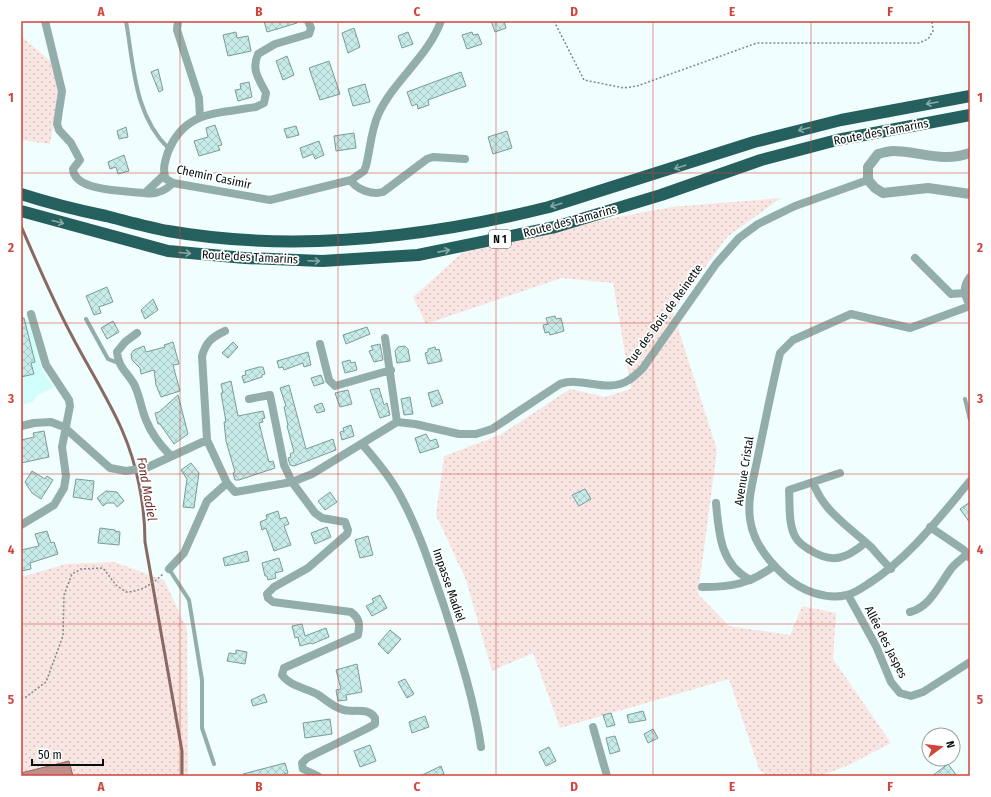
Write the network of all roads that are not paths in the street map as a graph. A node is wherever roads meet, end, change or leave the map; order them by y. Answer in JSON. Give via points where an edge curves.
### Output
{"nodes":[{"id":1,"x":45,"y":21,"type":"edge"},
{"id":2,"x":126,"y":21,"type":"edge"},
{"id":3,"x":178,"y":21,"type":"edge"},
{"id":4,"x":308,"y":21,"type":"edge"},
{"id":5,"x":441,"y":21,"type":"edge"},
{"id":6,"x":970,"y":96,"type":"edge"},
{"id":7,"x":970,"y":115,"type":"edge"},
{"id":8,"x":200,"y":116,"type":"junction"},
{"id":9,"x":169,"y":150,"type":"junction"},
{"id":10,"x":970,"y":153,"type":"edge"},
{"id":11,"x":465,"y":159,"type":"dead end"},
{"id":12,"x":164,"y":175,"type":"junction"},
{"id":13,"x":351,"y":180,"type":"junction"},
{"id":14,"x":868,"y":180,"type":"junction"},
{"id":15,"x":173,"y":183,"type":"junction"},
{"id":16,"x":145,"y":193,"type":"junction"},
{"id":17,"x":21,"y":194,"type":"edge"},
{"id":18,"x":970,"y":194,"type":"edge"},
{"id":19,"x":21,"y":211,"type":"edge"},
{"id":20,"x":915,"y":258,"type":"dead end"},
{"id":21,"x":970,"y":277,"type":"edge"},
{"id":22,"x":964,"y":293,"type":"junction"},
{"id":23,"x":970,"y":305,"type":"edge"},
{"id":24,"x":31,"y":314,"type":"dead end"},
{"id":25,"x":86,"y":319,"type":"dead end"},
{"id":26,"x":225,"y":331,"type":"dead end"},
{"id":27,"x":137,"y":333,"type":"dead end"},
{"id":28,"x":385,"y":338,"type":"dead end"},
{"id":29,"x":320,"y":344,"type":"dead end"},
{"id":30,"x":118,"y":363,"type":"junction"},
{"id":31,"x":391,"y":370,"type":"junction"},
{"id":32,"x":966,"y":399,"type":"dead end"},
{"id":33,"x":249,"y":400,"type":"dead end"},
{"id":34,"x":970,"y":420,"type":"edge"},
{"id":35,"x":397,"y":422,"type":"junction"},
{"id":36,"x":21,"y":426,"type":"edge"},
{"id":37,"x":64,"y":427,"type":"junction"},
{"id":38,"x":207,"y":440,"type":"junction"},
{"id":39,"x":362,"y":444,"type":"junction"},
{"id":40,"x":171,"y":456,"type":"junction"},
{"id":41,"x":840,"y":473,"type":"dead end"},
{"id":42,"x":970,"y":481,"type":"edge"},
{"id":43,"x":292,"y":482,"type":"junction"},
{"id":44,"x":814,"y":482,"type":"junction"},
{"id":45,"x":227,"y":483,"type":"junction"},
{"id":46,"x":716,"y":503,"type":"dead end"},
{"id":47,"x":21,"y":526,"type":"edge"},
{"id":48,"x":930,"y":527,"type":"junction"},
{"id":49,"x":865,"y":543,"type":"junction"},
{"id":50,"x":969,"y":556,"type":"edge"},
{"id":51,"x":774,"y":566,"type":"junction"},
{"id":52,"x":169,"y":569,"type":"joint"},
{"id":53,"x":890,"y":569,"type":"junction"},
{"id":54,"x":750,"y":580,"type":"junction"},
{"id":55,"x":702,"y":587,"type":"dead end"},
{"id":56,"x":848,"y":595,"type":"junction"},
{"id":57,"x":910,"y":612,"type":"dead end"},
{"id":58,"x":970,"y":662,"type":"edge"},
{"id":59,"x":593,"y":727,"type":"dead end"},
{"id":60,"x":481,"y":747,"type":"dead end"},
{"id":61,"x":214,"y":764,"type":"dead end"},
{"id":62,"x":318,"y":776,"type":"edge"},
{"id":63,"x":607,"y":776,"type":"edge"}],
"edges":[{"from":1,"to":16,"type":"street","via":[[62,91],[57,124],[80,160],[73,169],[74,174],[93,188]]},
{"from":2,"to":9,"type":"lane","via":[[137,91],[145,115],[159,139]]},
{"from":3,"to":8,"type":"street","via":[[177,30],[197,92]]},
{"from":4,"to":8,"type":"street","name":"Chemin Casimir","via":[[312,28],[309,34],[275,44],[258,54],[255,68],[257,79],[266,93],[264,103],[256,107]]},
{"from":5,"to":13,"type":"street","name":"Chemin Casimir","via":[[433,39],[378,115],[364,171]]},
{"from":6,"to":17,"type":"highway","name":"Route des Tamarins","number":"N 1","one_way":true,"via":[[834,122],[754,142],[519,215],[413,234],[322,241],[245,239],[168,231],[48,203]]},
{"from":19,"to":7,"type":"highway","name":"Route des Tamarins","number":"N 1","one_way":true,"via":[[168,251],[322,261],[418,256],[555,227],[661,195],[761,160],[837,140]]},
{"from":8,"to":9,"type":"street","name":"Chemin Casimir","via":[[184,127]]},
{"from":9,"to":12,"type":"street","name":"Chemin Casimir","via":[[164,162]]},
{"from":10,"to":14,"type":"street","via":[[963,156],[934,157],[893,151],[878,154],[868,167]]},
{"from":11,"to":13,"type":"street","via":[[433,156],[378,193],[357,186]]},
{"from":12,"to":15,"type":"street","name":"Chemin Casimir"},
{"from":12,"to":16,"type":"street"},
{"from":13,"to":15,"type":"street","name":"Chemin Casimir","via":[[270,200]]},
{"from":14,"to":18,"type":"street","via":[[874,188],[883,193],[928,188]]},
{"from":14,"to":35,"type":"street","name":"Rue des Bois de Reinette","via":[[795,206],[758,224],[739,238],[716,264],[643,368],[629,380],[616,385],[600,386],[570,380],[492,429],[476,434],[459,434]]},
{"from":15,"to":16,"type":"street","via":[[161,192]]},
{"from":20,"to":22,"type":"street","via":[[951,294]]},
{"from":21,"to":22,"type":"street","via":[[964,286]]},
{"from":22,"to":23,"type":"street"},
{"from":23,"to":51,"type":"street","name":"Avenue Cristal","via":[[910,328],[851,314],[793,340],[780,353],[750,495],[750,519],[754,534],[765,556]]},
{"from":24,"to":37,"type":"street","via":[[46,365],[70,406]]},
{"from":25,"to":30,"type":"lane","via":[[108,359]]},
{"from":26,"to":38,"type":"street","via":[[214,336],[205,345],[202,356]]},
{"from":27,"to":30,"type":"street","via":[[117,352]]},
{"from":28,"to":31,"type":"street"},
{"from":29,"to":31,"type":"street","via":[[329,380],[335,386]]},
{"from":30,"to":40,"type":"street","via":[[134,384],[146,420],[157,440]]},
{"from":31,"to":35,"type":"street"},
{"from":32,"to":34,"type":"lane"},
{"from":33,"to":43,"type":"street","via":[[270,395],[284,465]]},
{"from":35,"to":39,"type":"street"},
{"from":36,"to":37,"type":"street","via":[[52,422]]},
{"from":37,"to":40,"type":"street","via":[[110,468],[126,471],[146,468]]},
{"from":37,"to":47,"type":"street","via":[[64,488],[54,505]]},
{"from":38,"to":40,"type":"street"},
{"from":38,"to":45,"type":"street"},
{"from":39,"to":43,"type":"street","via":[[312,474]]},
{"from":39,"to":60,"type":"street","name":"Impasse Madiel","via":[[374,457],[403,500],[431,566],[455,640],[477,720]]},
{"from":41,"to":44,"type":"street"},
{"from":42,"to":48,"type":"street","name":"Avenue Cristal"},
{"from":43,"to":45,"type":"street","via":[[236,492]]},
{"from":43,"to":62,"type":"street","via":[[315,513],[322,518],[345,522],[348,530],[347,534],[308,568],[274,587],[267,594],[268,598],[273,602],[351,612],[358,618],[360,626],[358,635],[284,668],[282,675],[286,681],[316,694],[342,710],[365,711],[375,718],[375,724],[307,758],[302,763],[303,769]]},
{"from":44,"to":49,"type":"street","via":[[835,516]]},
{"from":44,"to":49,"type":"street","via":[[789,490],[791,524],[796,538],[810,550],[828,559],[847,556]]},
{"from":45,"to":52,"type":"street","via":[[207,502],[184,553]]},
{"from":46,"to":54,"type":"street","via":[[719,535],[728,559],[739,574]]},
{"from":48,"to":50,"type":"street"},
{"from":48,"to":53,"type":"street","name":"Avenue Cristal"},
{"from":49,"to":53,"type":"street"},
{"from":50,"to":57,"type":"street","via":[[952,567],[931,599]]},
{"from":51,"to":54,"type":"street","via":[[759,578]]},
{"from":51,"to":56,"type":"street","name":"Avenue Cristal","via":[[810,593]]},
{"from":52,"to":61,"type":"lane","via":[[189,600],[202,680],[202,728]]},
{"from":53,"to":56,"type":"street","name":"Avenue Cristal"},
{"from":54,"to":55,"type":"street","via":[[721,587]]},
{"from":56,"to":58,"type":"street","name":"Allée des Jaspes","via":[[876,646],[891,682],[900,693],[911,696],[923,692]]},
{"from":59,"to":63,"type":"street"}]}
